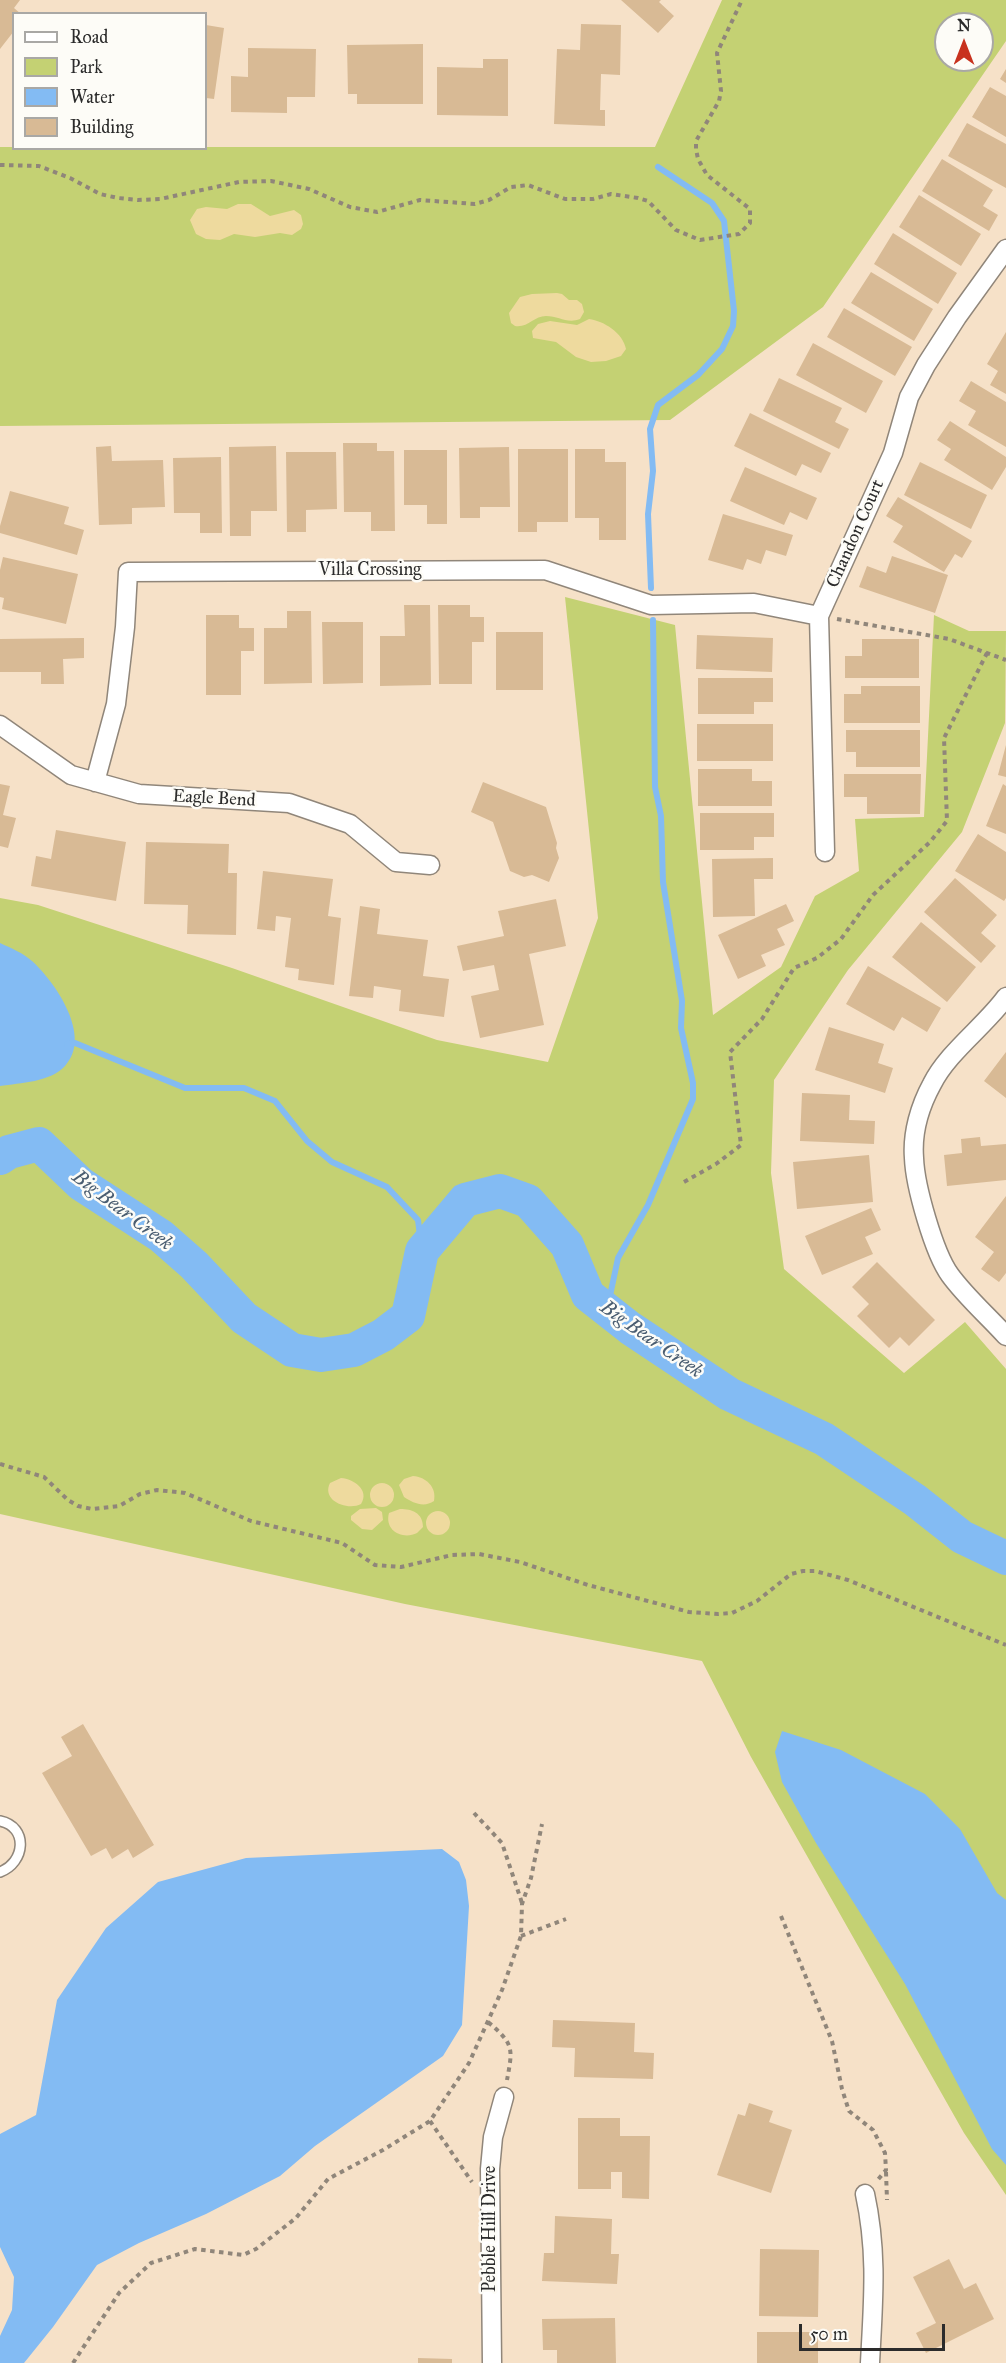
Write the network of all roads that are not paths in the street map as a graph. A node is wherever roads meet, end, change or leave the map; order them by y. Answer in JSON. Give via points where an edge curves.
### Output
{"nodes":[{"id":1,"x":1006,"y":249,"type":"edge"},
{"id":2,"x":819,"y":616,"type":"junction"},
{"id":3,"x":0,"y":725,"type":"edge"},
{"id":4,"x":95,"y":782,"type":"junction"},
{"id":5,"x":825,"y":852,"type":"dead end"},
{"id":6,"x":430,"y":865,"type":"dead end"},
{"id":7,"x":1006,"y":997,"type":"edge"},
{"id":8,"x":1006,"y":1335,"type":"edge"},
{"id":9,"x":0,"y":1821,"type":"edge"},
{"id":10,"x":0,"y":1872,"type":"edge"},
{"id":11,"x":504,"y":2097,"type":"road end"},
{"id":12,"x":866,"y":2194,"type":"road end"},
{"id":13,"x":492,"y":2363,"type":"edge"},
{"id":14,"x":870,"y":2363,"type":"edge"}],
"edges":[{"from":1,"to":2,"type":"street","name":"Chandon Court","via":[[957,316],[909,397],[893,453]]},
{"from":2,"to":4,"type":"street","name":"Villa Crossing","via":[[754,603],[651,604],[545,570],[128,572],[116,704]]},
{"from":2,"to":5,"type":"street","name":"Chandon Court"},
{"from":3,"to":4,"type":"street","name":"Eagle Bend","via":[[71,775]]},
{"from":4,"to":6,"type":"street","name":"Eagle Bend","via":[[139,794],[290,803],[350,824],[396,862]]},
{"from":7,"to":8,"type":"street","via":[[932,1082],[917,1119],[914,1158],[932,1239],[949,1275]]},
{"from":9,"to":10,"type":"lane","via":[[18,1834],[20,1853],[10,1868]]},
{"from":11,"to":13,"type":"street","name":"Pebble Hill Drive","via":[[493,2137],[490,2169]]},
{"from":12,"to":14,"type":"street","via":[[875,2262]]}]}
